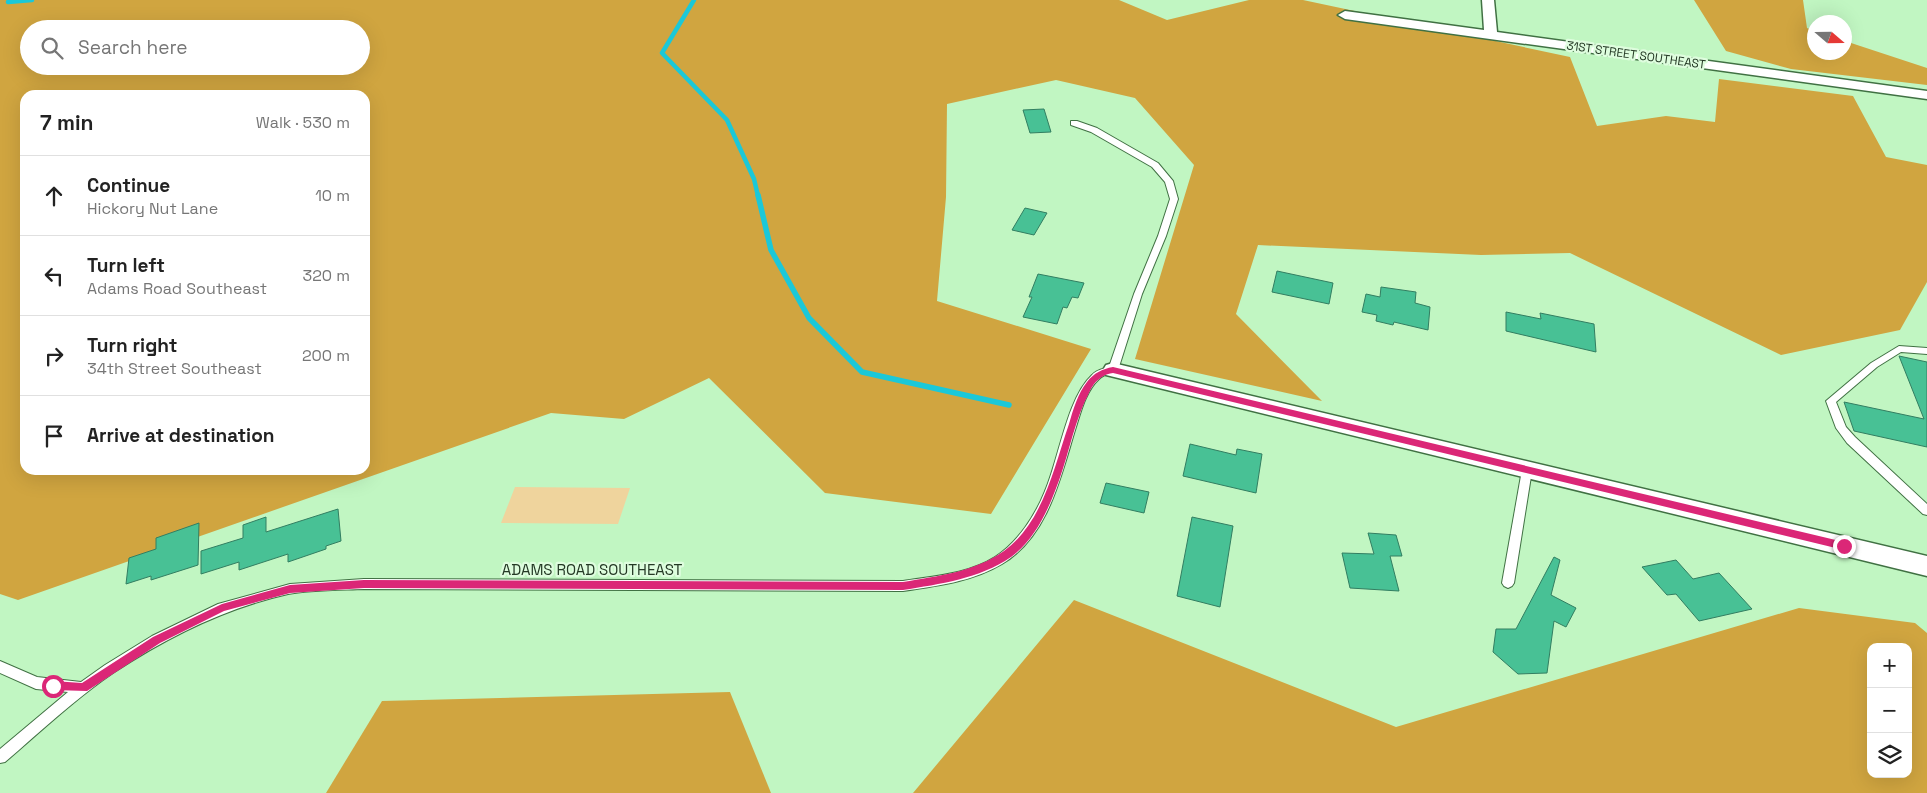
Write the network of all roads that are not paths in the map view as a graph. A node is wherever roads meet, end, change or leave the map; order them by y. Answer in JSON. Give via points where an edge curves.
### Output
{"nodes":[{"id":1,"x":1488,"y":0,"type":"edge"},
{"id":2,"x":1345,"y":15,"type":"dead end"},
{"id":3,"x":1490,"y":34,"type":"junction"},
{"id":4,"x":1927,"y":95,"type":"edge"},
{"id":5,"x":1074,"y":123,"type":"dead end"},
{"id":6,"x":1927,"y":352,"type":"edge"},
{"id":7,"x":1113,"y":370,"type":"junction"},
{"id":8,"x":1527,"y":470,"type":"junction"},
{"id":9,"x":1927,"y":510,"type":"edge"},
{"id":10,"x":1927,"y":566,"type":"edge"},
{"id":11,"x":1508,"y":582,"type":"dead end"},
{"id":12,"x":0,"y":667,"type":"edge"},
{"id":13,"x":83,"y":688,"type":"junction"},
{"id":14,"x":0,"y":757,"type":"edge"}],
"edges":[{"from":1,"to":3,"type":"street"},
{"from":2,"to":3,"type":"street","name":"31ST STREET SOUTHEAST"},
{"from":3,"to":4,"type":"street","name":"31ST STREET SOUTHEAST"},
{"from":5,"to":7,"type":"lane","via":[[1094,130],[1155,165],[1169,181],[1174,199]]},
{"from":6,"to":9,"type":"lane","via":[[1899,349],[1831,401],[1846,434]]},
{"from":7,"to":8,"type":"street"},
{"from":7,"to":13,"type":"lane","name":"ADAMS ROAD SOUTHEAST","via":[[1103,372],[1090,383],[1036,522],[1009,553],[984,568],[903,586],[364,584],[290,589],[222,608],[156,640]]},
{"from":8,"to":10,"type":"street"},
{"from":8,"to":11,"type":"lane"},
{"from":12,"to":13,"type":"lane","via":[[36,683]]},
{"from":13,"to":14,"type":"lane","name":"ADAMS ROAD SOUTHEAST"}]}
